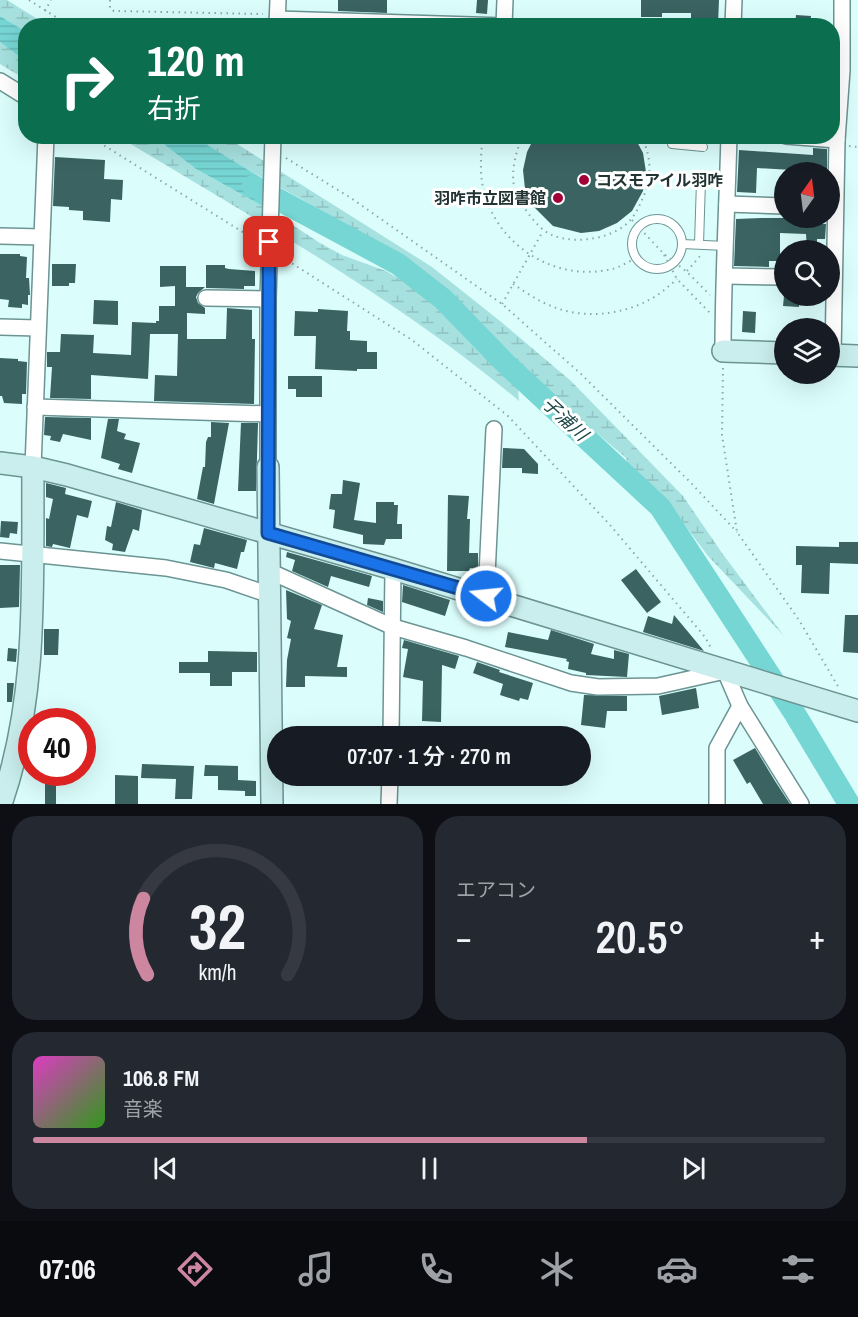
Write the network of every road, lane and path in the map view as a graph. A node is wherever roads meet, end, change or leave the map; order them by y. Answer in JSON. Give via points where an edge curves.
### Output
{"nodes":[{"id":1,"x":29,"y":0,"type":"edge"},
{"id":2,"x":51,"y":0,"type":"edge"},
{"id":3,"x":110,"y":0,"type":"edge"},
{"id":4,"x":505,"y":0,"type":"edge"},
{"id":5,"x":734,"y":0,"type":"edge"},
{"id":6,"x":840,"y":0,"type":"edge"},
{"id":7,"x":45,"y":11,"type":"junction"},
{"id":8,"x":278,"y":15,"type":"edge"},
{"id":9,"x":57,"y":18,"type":"edge"},
{"id":10,"x":340,"y":18,"type":"edge"},
{"id":11,"x":505,"y":18,"type":"edge"},
{"id":12,"x":733,"y":18,"type":"edge"},
{"id":13,"x":839,"y":18,"type":"edge"},
{"id":14,"x":0,"y":81,"type":"edge"},
{"id":15,"x":18,"y":92,"type":"edge"},
{"id":16,"x":46,"y":144,"type":"edge"},
{"id":17,"x":102,"y":144,"type":"edge"},
{"id":18,"x":483,"y":144,"type":"edge"},
{"id":19,"x":521,"y":144,"type":"edge"},
{"id":20,"x":645,"y":144,"type":"edge"},
{"id":21,"x":672,"y":144,"type":"dead end"},
{"id":22,"x":729,"y":144,"type":"edge"},
{"id":23,"x":837,"y":144,"type":"edge"},
{"id":24,"x":272,"y":147,"type":"edge"},
{"id":25,"x":703,"y":147,"type":"dead end"},
{"id":26,"x":836,"y":162,"type":"edge"},
{"id":27,"x":701,"y":181,"type":"dead end"},
{"id":28,"x":727,"y":204,"type":"junction"},
{"id":29,"x":774,"y":206,"type":"edge"},
{"id":30,"x":631,"y":220,"type":"junction"},
{"id":31,"x":639,"y":228,"type":"junction"},
{"id":32,"x":544,"y":230,"type":"junction"},
{"id":33,"x":0,"y":236,"type":"edge"},
{"id":34,"x":42,"y":237,"type":"junction"},
{"id":35,"x":682,"y":244,"type":"junction"},
{"id":36,"x":269,"y":245,"type":"junction"},
{"id":37,"x":703,"y":245,"type":"junction"},
{"id":38,"x":726,"y":246,"type":"junction"},
{"id":39,"x":664,"y":254,"type":"junction"},
{"id":40,"x":530,"y":256,"type":"junction"},
{"id":41,"x":637,"y":258,"type":"junction"},
{"id":42,"x":672,"y":264,"type":"junction"},
{"id":43,"x":687,"y":272,"type":"junction"},
{"id":44,"x":725,"y":276,"type":"junction"},
{"id":45,"x":774,"y":277,"type":"edge"},
{"id":46,"x":677,"y":279,"type":"junction"},
{"id":47,"x":513,"y":284,"type":"junction"},
{"id":48,"x":206,"y":298,"type":"dead end"},
{"id":49,"x":268,"y":299,"type":"junction"},
{"id":50,"x":502,"y":304,"type":"junction"},
{"id":51,"x":722,"y":308,"type":"junction"},
{"id":52,"x":723,"y":326,"type":"junction"},
{"id":53,"x":0,"y":327,"type":"edge"},
{"id":54,"x":38,"y":328,"type":"junction"},
{"id":55,"x":723,"y":351,"type":"junction"},
{"id":56,"x":774,"y":353,"type":"edge"},
{"id":57,"x":840,"y":355,"type":"edge"},
{"id":58,"x":858,"y":356,"type":"edge"},
{"id":59,"x":35,"y":407,"type":"junction"},
{"id":60,"x":268,"y":414,"type":"junction"},
{"id":61,"x":494,"y":429,"type":"dead end"},
{"id":62,"x":0,"y":463,"type":"edge"},
{"id":63,"x":33,"y":467,"type":"junction"},
{"id":64,"x":268,"y":467,"type":"joint"},
{"id":65,"x":737,"y":532,"type":"junction"},
{"id":66,"x":268,"y":533,"type":"junction"},
{"id":67,"x":0,"y":551,"type":"edge"},
{"id":68,"x":32,"y":554,"type":"junction"},
{"id":69,"x":393,"y":569,"type":"junction"},
{"id":70,"x":269,"y":571,"type":"junction"},
{"id":71,"x":270,"y":595,"type":"junction"},
{"id":72,"x":486,"y":596,"type":"junction"},
{"id":73,"x":393,"y":627,"type":"junction"},
{"id":74,"x":725,"y":671,"type":"junction"},
{"id":75,"x":740,"y":706,"type":"junction"},
{"id":76,"x":849,"y":708,"type":"edge"},
{"id":77,"x":391,"y":726,"type":"edge"},
{"id":78,"x":390,"y":786,"type":"edge"},
{"id":79,"x":1,"y":804,"type":"edge"},
{"id":80,"x":272,"y":804,"type":"edge"},
{"id":81,"x":389,"y":804,"type":"edge"},
{"id":82,"x":717,"y":804,"type":"edge"},
{"id":83,"x":801,"y":804,"type":"edge"}],
"edges":[{"from":1,"to":7,"type":"path"},
{"from":2,"to":7,"type":"path"},
{"from":3,"to":8,"type":"path","via":[[110,9],[114,11]]},
{"from":4,"to":11,"type":"street"},
{"from":5,"to":12,"type":"street"},
{"from":6,"to":13,"type":"street"},
{"from":7,"to":9,"type":"path"},
{"from":8,"to":10,"type":"street"},
{"from":14,"to":15,"type":"street"},
{"from":16,"to":34,"type":"street"},
{"from":17,"to":36,"type":"path"},
{"from":18,"to":40,"type":"path","via":[[482,182],[488,203],[501,229]]},
{"from":19,"to":32,"type":"path","via":[[514,186],[525,208]]},
{"from":20,"to":30,"type":"path","via":[[650,165],[647,187]]},
{"from":21,"to":25,"type":"lane"},
{"from":22,"to":28,"type":"street"},
{"from":23,"to":26,"type":"street"},
{"from":24,"to":36,"type":"street"},
{"from":24,"to":50,"type":"path"},
{"from":27,"to":37,"type":"lane"},
{"from":28,"to":29,"type":"street"},
{"from":28,"to":38,"type":"street"},
{"from":30,"to":31,"type":"path"},
{"from":30,"to":32,"type":"path","via":[[594,239],[572,240]]},
{"from":31,"to":35,"type":"lane","via":[[648,221],[664,220],[677,229]]},
{"from":31,"to":39,"type":"path"},
{"from":31,"to":41,"type":"lane","via":[[632,245]]},
{"from":32,"to":40,"type":"path"},
{"from":33,"to":34,"type":"street"},
{"from":34,"to":54,"type":"street"},
{"from":35,"to":37,"type":"lane"},
{"from":35,"to":42,"type":"lane","via":[[681,254]]},
{"from":36,"to":49,"type":"street"},
{"from":36,"to":74,"type":"path","via":[[412,340],[508,416],[617,533],[705,637]]},
{"from":37,"to":38,"type":"lane"},
{"from":37,"to":43,"type":"path"},
{"from":38,"to":44,"type":"street"},
{"from":39,"to":42,"type":"path"},
{"from":39,"to":42,"type":"path"},
{"from":40,"to":41,"type":"path","via":[[563,270],[592,271],[616,268]]},
{"from":40,"to":47,"type":"path"},
{"from":41,"to":42,"type":"lane","via":[[653,269]]},
{"from":42,"to":43,"type":"path"},
{"from":42,"to":46,"type":"path"},
{"from":43,"to":51,"type":"path"},
{"from":44,"to":45,"type":"street"},
{"from":44,"to":51,"type":"street"},
{"from":46,"to":47,"type":"path","via":[[648,301],[597,315],[565,311]]},
{"from":46,"to":52,"type":"path"},
{"from":47,"to":50,"type":"path"},
{"from":48,"to":49,"type":"street"},
{"from":49,"to":60,"type":"street"},
{"from":50,"to":65,"type":"path","via":[[581,374]]},
{"from":51,"to":52,"type":"street"},
{"from":52,"to":55,"type":"street"},
{"from":53,"to":54,"type":"street"},
{"from":54,"to":59,"type":"street"},
{"from":55,"to":56,"type":"street"},
{"from":55,"to":65,"type":"path","via":[[722,435]]},
{"from":57,"to":58,"type":"street"},
{"from":59,"to":60,"type":"street"},
{"from":59,"to":63,"type":"street"},
{"from":60,"to":64,"type":"street"},
{"from":61,"to":72,"type":"street"},
{"from":62,"to":63,"type":"street"},
{"from":63,"to":66,"type":"street"},
{"from":63,"to":68,"type":"street"},
{"from":64,"to":66,"type":"street"},
{"from":65,"to":76,"type":"path","via":[[799,620]]},
{"from":66,"to":69,"type":"street"},
{"from":66,"to":70,"type":"street"},
{"from":67,"to":68,"type":"street"},
{"from":68,"to":71,"type":"street","via":[[166,568],[226,580]]},
{"from":68,"to":79,"type":"street","via":[[26,700],[13,767]]},
{"from":69,"to":72,"type":"street"},
{"from":69,"to":73,"type":"street"},
{"from":70,"to":71,"type":"street"},
{"from":70,"to":73,"type":"street"},
{"from":71,"to":80,"type":"street"},
{"from":72,"to":74,"type":"street"},
{"from":73,"to":74,"type":"street","via":[[571,683],[598,687],[658,686]]},
{"from":73,"to":77,"type":"street"},
{"from":74,"to":75,"type":"street"},
{"from":74,"to":76,"type":"street"},
{"from":75,"to":82,"type":"street","via":[[717,748]]},
{"from":75,"to":83,"type":"street"},
{"from":78,"to":81,"type":"street"}]}
